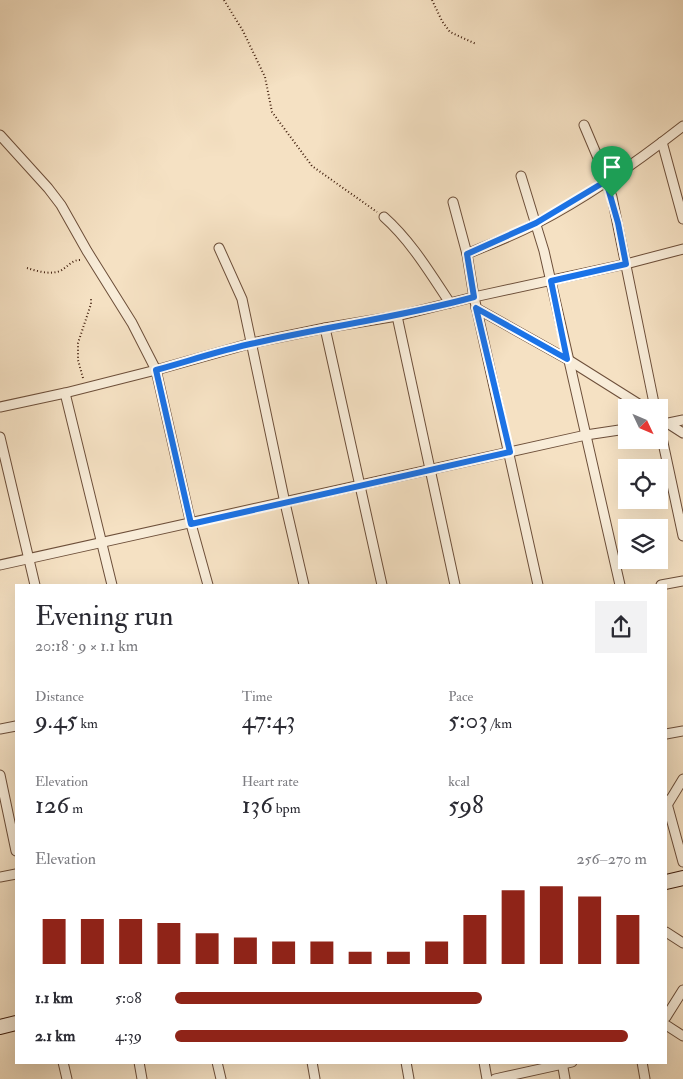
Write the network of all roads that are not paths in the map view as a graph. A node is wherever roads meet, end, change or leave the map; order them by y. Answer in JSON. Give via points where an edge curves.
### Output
{"nodes":[{"id":1,"x":584,"y":125,"type":"dead end"},
{"id":2,"x":683,"y":126,"type":"edge"},
{"id":3,"x":0,"y":135,"type":"edge"},
{"id":4,"x":662,"y":142,"type":"junction"},
{"id":5,"x":521,"y":176,"type":"dead end"},
{"id":6,"x":606,"y":181,"type":"junction"},
{"id":7,"x":453,"y":202,"type":"dead end"},
{"id":8,"x":384,"y":217,"type":"road end"},
{"id":9,"x":683,"y":218,"type":"edge"},
{"id":10,"x":536,"y":223,"type":"junction"},
{"id":11,"x":219,"y":248,"type":"dead end"},
{"id":12,"x":683,"y":249,"type":"edge"},
{"id":13,"x":467,"y":254,"type":"junction"},
{"id":14,"x":626,"y":264,"type":"junction"},
{"id":15,"x":551,"y":281,"type":"junction"},
{"id":16,"x":474,"y":297,"type":"junction"},
{"id":17,"x":450,"y":303,"type":"junction"},
{"id":18,"x":476,"y":308,"type":"junction"},
{"id":19,"x":397,"y":316,"type":"junction"},
{"id":20,"x":325,"y":328,"type":"junction"},
{"id":21,"x":252,"y":343,"type":"junction"},
{"id":22,"x":567,"y":359,"type":"junction"},
{"id":23,"x":156,"y":370,"type":"junction"},
{"id":24,"x":66,"y":393,"type":"junction"},
{"id":25,"x":631,"y":399,"type":"edge"},
{"id":26,"x":653,"y":399,"type":"edge"},
{"id":27,"x":0,"y":407,"type":"edge"},
{"id":28,"x":683,"y":420,"type":"edge"},
{"id":29,"x":669,"y":424,"type":"joint"},
{"id":30,"x":618,"y":430,"type":"edge"},
{"id":31,"x":683,"y":432,"type":"edge"},
{"id":32,"x":586,"y":435,"type":"junction"},
{"id":33,"x":0,"y":437,"type":"edge"},
{"id":34,"x":664,"y":449,"type":"edge"},
{"id":35,"x":510,"y":452,"type":"junction"},
{"id":36,"x":431,"y":470,"type":"junction"},
{"id":37,"x":360,"y":486,"type":"junction"},
{"id":38,"x":284,"y":503,"type":"junction"},
{"id":39,"x":191,"y":524,"type":"junction"},
{"id":40,"x":683,"y":536,"type":"edge"},
{"id":41,"x":102,"y":544,"type":"junction"},
{"id":42,"x":29,"y":558,"type":"junction"},
{"id":43,"x":0,"y":565,"type":"edge"},
{"id":44,"x":683,"y":581,"type":"edge"},
{"id":45,"x":34,"y":584,"type":"edge"},
{"id":46,"x":112,"y":584,"type":"edge"},
{"id":47,"x":208,"y":584,"type":"edge"},
{"id":48,"x":304,"y":584,"type":"edge"},
{"id":49,"x":382,"y":584,"type":"edge"},
{"id":50,"x":455,"y":584,"type":"edge"},
{"id":51,"x":538,"y":584,"type":"edge"},
{"id":52,"x":620,"y":584,"type":"edge"},
{"id":53,"x":666,"y":584,"type":"edge"},
{"id":54,"x":15,"y":726,"type":"edge"},
{"id":55,"x":0,"y":729,"type":"edge"},
{"id":56,"x":683,"y":731,"type":"edge"},
{"id":57,"x":667,"y":734,"type":"edge"},
{"id":58,"x":0,"y":775,"type":"edge"},
{"id":59,"x":683,"y":779,"type":"edge"},
{"id":60,"x":667,"y":804,"type":"edge"},
{"id":61,"x":15,"y":845,"type":"edge"},
{"id":62,"x":683,"y":862,"type":"edge"},
{"id":63,"x":15,"y":874,"type":"edge"},
{"id":64,"x":0,"y":877,"type":"edge"},
{"id":65,"x":683,"y":878,"type":"edge"},
{"id":66,"x":667,"y":882,"type":"edge"},
{"id":67,"x":667,"y":933,"type":"edge"},
{"id":68,"x":683,"y":943,"type":"edge"},
{"id":69,"x":683,"y":990,"type":"edge"},
{"id":70,"x":667,"y":1015,"type":"edge"},
{"id":71,"x":15,"y":1023,"type":"edge"},
{"id":72,"x":667,"y":1026,"type":"edge"},
{"id":73,"x":0,"y":1027,"type":"edge"},
{"id":74,"x":683,"y":1036,"type":"edge"},
{"id":75,"x":63,"y":1064,"type":"edge"},
{"id":76,"x":139,"y":1064,"type":"edge"},
{"id":77,"x":217,"y":1064,"type":"edge"},
{"id":78,"x":312,"y":1064,"type":"edge"},
{"id":79,"x":406,"y":1064,"type":"edge"},
{"id":80,"x":484,"y":1064,"type":"edge"},
{"id":81,"x":558,"y":1064,"type":"edge"},
{"id":82,"x":562,"y":1064,"type":"edge"},
{"id":83,"x":642,"y":1064,"type":"edge"},
{"id":84,"x":67,"y":1079,"type":"edge"},
{"id":85,"x":142,"y":1079,"type":"edge"},
{"id":86,"x":221,"y":1079,"type":"edge"},
{"id":87,"x":315,"y":1079,"type":"edge"},
{"id":88,"x":409,"y":1079,"type":"edge"},
{"id":89,"x":487,"y":1079,"type":"edge"},
{"id":90,"x":495,"y":1079,"type":"edge"},
{"id":91,"x":565,"y":1079,"type":"edge"},
{"id":92,"x":645,"y":1079,"type":"edge"}],
"edges":[{"from":1,"to":6,"type":"street"},
{"from":2,"to":4,"type":"street"},
{"from":3,"to":23,"type":"street","via":[[53,194],[132,324]]},
{"from":4,"to":6,"type":"street"},
{"from":4,"to":9,"type":"street"},
{"from":5,"to":10,"type":"street"},
{"from":6,"to":10,"type":"street"},
{"from":6,"to":14,"type":"street"},
{"from":7,"to":13,"type":"street"},
{"from":8,"to":17,"type":"street","via":[[409,243]]},
{"from":10,"to":13,"type":"street"},
{"from":10,"to":15,"type":"street"},
{"from":11,"to":21,"type":"street","via":[[242,299]]},
{"from":12,"to":14,"type":"street"},
{"from":13,"to":16,"type":"street"},
{"from":14,"to":15,"type":"street"},
{"from":14,"to":26,"type":"street"},
{"from":15,"to":16,"type":"street"},
{"from":15,"to":22,"type":"street"},
{"from":16,"to":17,"type":"street"},
{"from":16,"to":18,"type":"street"},
{"from":17,"to":19,"type":"street"},
{"from":18,"to":22,"type":"street"},
{"from":18,"to":35,"type":"street"},
{"from":19,"to":20,"type":"street"},
{"from":19,"to":36,"type":"street"},
{"from":20,"to":21,"type":"street"},
{"from":20,"to":37,"type":"street"},
{"from":21,"to":23,"type":"street"},
{"from":21,"to":38,"type":"street"},
{"from":22,"to":25,"type":"street"},
{"from":22,"to":32,"type":"street"},
{"from":23,"to":24,"type":"street"},
{"from":23,"to":39,"type":"street"},
{"from":24,"to":27,"type":"street"},
{"from":24,"to":41,"type":"street"},
{"from":28,"to":29,"type":"street"},
{"from":29,"to":31,"type":"street"},
{"from":30,"to":32,"type":"street"},
{"from":32,"to":35,"type":"street"},
{"from":32,"to":52,"type":"street"},
{"from":33,"to":42,"type":"street"},
{"from":34,"to":40,"type":"street"},
{"from":35,"to":36,"type":"street"},
{"from":35,"to":51,"type":"street"},
{"from":36,"to":37,"type":"street"},
{"from":36,"to":50,"type":"street"},
{"from":37,"to":38,"type":"street"},
{"from":37,"to":49,"type":"street"},
{"from":38,"to":39,"type":"street"},
{"from":38,"to":48,"type":"street"},
{"from":39,"to":41,"type":"street"},
{"from":39,"to":47,"type":"street"},
{"from":41,"to":42,"type":"street"},
{"from":41,"to":46,"type":"street"},
{"from":42,"to":43,"type":"street"},
{"from":42,"to":45,"type":"street"},
{"from":44,"to":53,"type":"street"},
{"from":54,"to":55,"type":"street"},
{"from":56,"to":57,"type":"street"},
{"from":58,"to":61,"type":"street"},
{"from":59,"to":60,"type":"street"},
{"from":60,"to":62,"type":"street"},
{"from":63,"to":64,"type":"street"},
{"from":65,"to":66,"type":"street"},
{"from":67,"to":68,"type":"street"},
{"from":69,"to":70,"type":"street"},
{"from":71,"to":73,"type":"street"},
{"from":72,"to":74,"type":"street"},
{"from":75,"to":84,"type":"street"},
{"from":76,"to":85,"type":"street"},
{"from":77,"to":86,"type":"street"},
{"from":78,"to":87,"type":"street"},
{"from":79,"to":88,"type":"street"},
{"from":80,"to":89,"type":"street"},
{"from":81,"to":90,"type":"street"},
{"from":82,"to":91,"type":"street"},
{"from":83,"to":92,"type":"street"}]}
